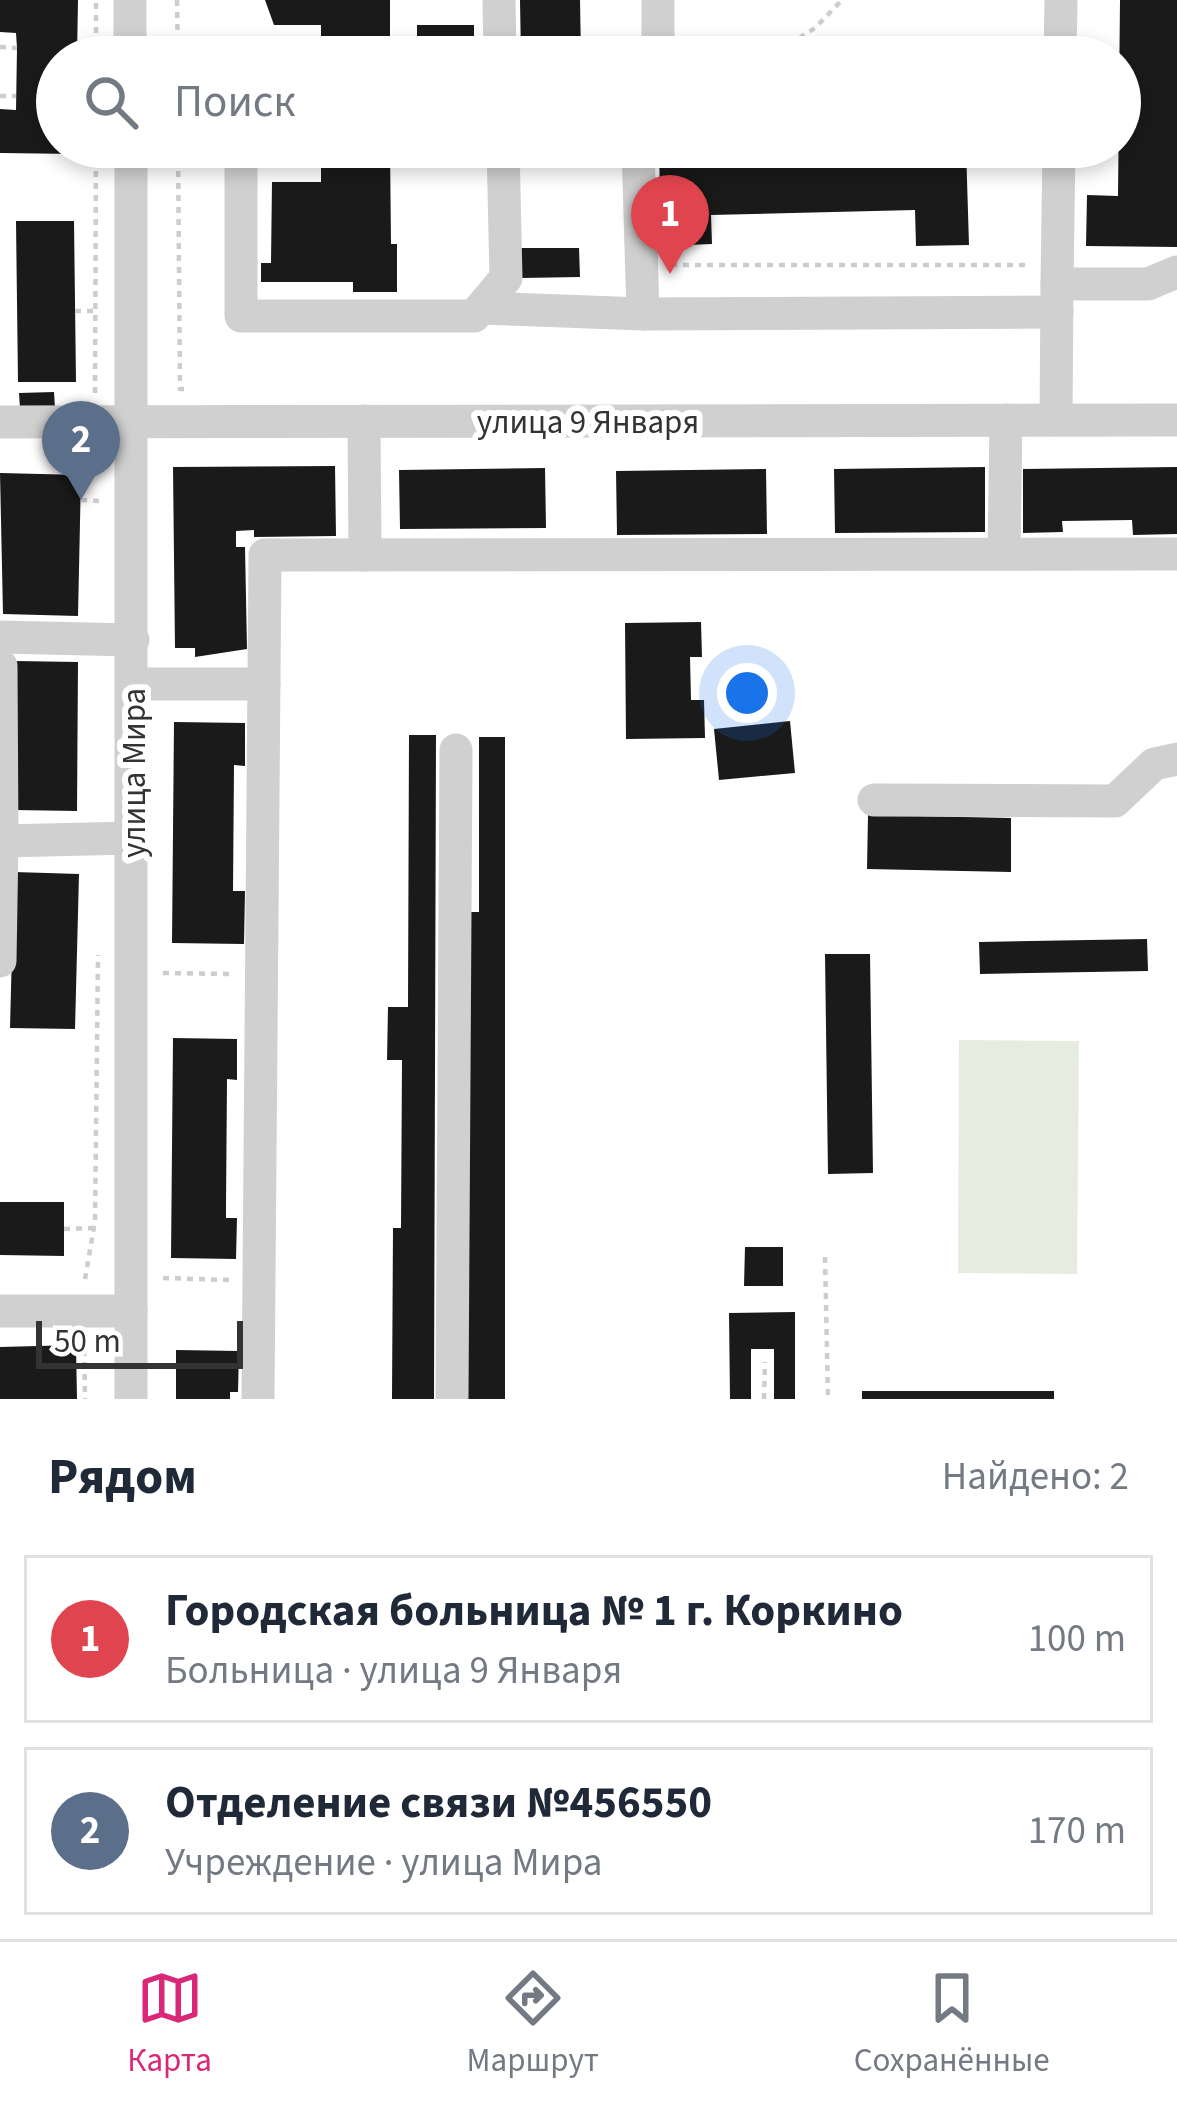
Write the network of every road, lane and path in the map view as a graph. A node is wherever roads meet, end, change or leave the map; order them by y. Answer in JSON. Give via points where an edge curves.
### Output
{"nodes":[{"id":1,"x":96,"y":0,"type":"edge"},
{"id":2,"x":130,"y":0,"type":"edge"},
{"id":3,"x":177,"y":0,"type":"edge"},
{"id":4,"x":499,"y":0,"type":"edge"},
{"id":5,"x":658,"y":0,"type":"edge"},
{"id":6,"x":842,"y":0,"type":"edge"},
{"id":7,"x":1061,"y":0,"type":"edge"},
{"id":8,"x":96,"y":36,"type":"edge"},
{"id":9,"x":130,"y":36,"type":"edge"},
{"id":10,"x":178,"y":36,"type":"edge"},
{"id":11,"x":500,"y":36,"type":"edge"},
{"id":12,"x":658,"y":36,"type":"edge"},
{"id":13,"x":802,"y":36,"type":"edge"},
{"id":14,"x":1060,"y":36,"type":"edge"},
{"id":15,"x":0,"y":47,"type":"edge"},
{"id":16,"x":16,"y":48,"type":"dead end"},
{"id":17,"x":0,"y":96,"type":"edge"},
{"id":18,"x":16,"y":96,"type":"dead end"},
{"id":19,"x":96,"y":168,"type":"edge"},
{"id":20,"x":131,"y":168,"type":"edge"},
{"id":21,"x":178,"y":168,"type":"edge"},
{"id":22,"x":241,"y":168,"type":"edge"},
{"id":23,"x":503,"y":168,"type":"edge"},
{"id":24,"x":639,"y":168,"type":"edge"},
{"id":25,"x":1059,"y":168,"type":"edge"},
{"id":26,"x":641,"y":265,"type":"junction"},
{"id":27,"x":1177,"y":272,"type":"edge"},
{"id":28,"x":1057,"y":287,"type":"junction"},
{"id":29,"x":481,"y":308,"type":"junction"},
{"id":30,"x":75,"y":311,"type":"dead end"},
{"id":31,"x":95,"y":311,"type":"junction"},
{"id":32,"x":643,"y":314,"type":"junction"},
{"id":33,"x":180,"y":389,"type":"dead end"},
{"id":34,"x":94,"y":414,"type":"dead end"},
{"id":35,"x":1006,"y":420,"type":"junction"},
{"id":36,"x":1056,"y":420,"type":"junction"},
{"id":37,"x":1177,"y":420,"type":"edge"},
{"id":38,"x":0,"y":422,"type":"edge"},
{"id":39,"x":133,"y":422,"type":"junction"},
{"id":40,"x":364,"y":422,"type":"junction"},
{"id":41,"x":80,"y":500,"type":"dead end"},
{"id":42,"x":100,"y":501,"type":"dead end"},
{"id":43,"x":1004,"y":554,"type":"junction"},
{"id":44,"x":1177,"y":554,"type":"edge"},
{"id":45,"x":365,"y":555,"type":"junction"},
{"id":46,"x":0,"y":637,"type":"edge"},
{"id":47,"x":133,"y":640,"type":"junction"},
{"id":48,"x":1,"y":666,"type":"edge"},
{"id":49,"x":134,"y":684,"type":"junction"},
{"id":50,"x":264,"y":685,"type":"junction"},
{"id":51,"x":456,"y":750,"type":"dead end"},
{"id":52,"x":1177,"y":759,"type":"edge"},
{"id":53,"x":874,"y":800,"type":"dead end"},
{"id":54,"x":133,"y":838,"type":"junction"},
{"id":55,"x":2,"y":841,"type":"edge"},
{"id":56,"x":0,"y":961,"type":"edge"},
{"id":57,"x":163,"y":973,"type":"dead end"},
{"id":58,"x":262,"y":974,"type":"junction"},
{"id":59,"x":94,"y":1228,"type":"dead end"},
{"id":60,"x":64,"y":1229,"type":"dead end"},
{"id":61,"x":825,"y":1257,"type":"dead end"},
{"id":62,"x":259,"y":1281,"type":"junction"},
{"id":63,"x":147,"y":1305,"type":"junction"},
{"id":64,"x":0,"y":1311,"type":"edge"},
{"id":65,"x":63,"y":1339,"type":"dead end"},
{"id":66,"x":765,"y":1362,"type":"dead end"},
{"id":67,"x":85,"y":1399,"type":"edge"},
{"id":68,"x":131,"y":1399,"type":"edge"},
{"id":69,"x":258,"y":1399,"type":"edge"},
{"id":70,"x":452,"y":1399,"type":"edge"},
{"id":71,"x":764,"y":1399,"type":"edge"},
{"id":72,"x":828,"y":1399,"type":"edge"}],
"edges":[{"from":1,"to":8,"type":"path"},
{"from":2,"to":9,"type":"street"},
{"from":3,"to":10,"type":"path"},
{"from":4,"to":11,"type":"street"},
{"from":5,"to":12,"type":"street"},
{"from":6,"to":13,"type":"path"},
{"from":7,"to":14,"type":"street"},
{"from":15,"to":16,"type":"path"},
{"from":17,"to":18,"type":"path"},
{"from":19,"to":31,"type":"path"},
{"from":20,"to":39,"type":"street","name":"улица Мира"},
{"from":21,"to":33,"type":"path"},
{"from":22,"to":29,"type":"street","via":[[241,316],[474,316]]},
{"from":23,"to":29,"type":"street","via":[[506,278]]},
{"from":24,"to":26,"type":"street"},
{"from":25,"to":28,"type":"street"},
{"from":26,"to":28,"type":"path"},
{"from":26,"to":32,"type":"street"},
{"from":27,"to":28,"type":"street","via":[[1148,284]]},
{"from":28,"to":32,"type":"street"},
{"from":28,"to":36,"type":"street"},
{"from":29,"to":32,"type":"street"},
{"from":30,"to":31,"type":"path"},
{"from":31,"to":34,"type":"path"},
{"from":35,"to":36,"type":"street","name":"улица 9 Января"},
{"from":35,"to":40,"type":"street","name":"улица 9 Января"},
{"from":35,"to":43,"type":"street"},
{"from":36,"to":37,"type":"street","name":"улица 9 Января"},
{"from":38,"to":39,"type":"street","name":"улица 9 Января"},
{"from":39,"to":40,"type":"street","name":"улица 9 Января"},
{"from":39,"to":47,"type":"street","name":"улица Мира"},
{"from":40,"to":45,"type":"street"},
{"from":41,"to":42,"type":"path"},
{"from":43,"to":44,"type":"street"},
{"from":43,"to":45,"type":"street"},
{"from":45,"to":50,"type":"street","via":[[266,555]]},
{"from":46,"to":47,"type":"street"},
{"from":47,"to":49,"type":"street","name":"улица Мира"},
{"from":48,"to":55,"type":"street"},
{"from":49,"to":50,"type":"street"},
{"from":49,"to":54,"type":"street","name":"улица Мира"},
{"from":50,"to":58,"type":"street"},
{"from":51,"to":70,"type":"street"},
{"from":52,"to":53,"type":"street","via":[[1154,764],[1115,801]]},
{"from":54,"to":55,"type":"street"},
{"from":54,"to":63,"type":"street","name":"улица Мира"},
{"from":55,"to":56,"type":"street"},
{"from":57,"to":58,"type":"path"},
{"from":58,"to":62,"type":"street"},
{"from":59,"to":60,"type":"path"},
{"from":61,"to":72,"type":"path"},
{"from":62,"to":63,"type":"path","via":[[163,1278]]},
{"from":62,"to":69,"type":"street"},
{"from":63,"to":64,"type":"street"},
{"from":63,"to":68,"type":"street","name":"улица Мира"},
{"from":65,"to":67,"type":"path","via":[[84,1338]]},
{"from":66,"to":71,"type":"path"}]}
